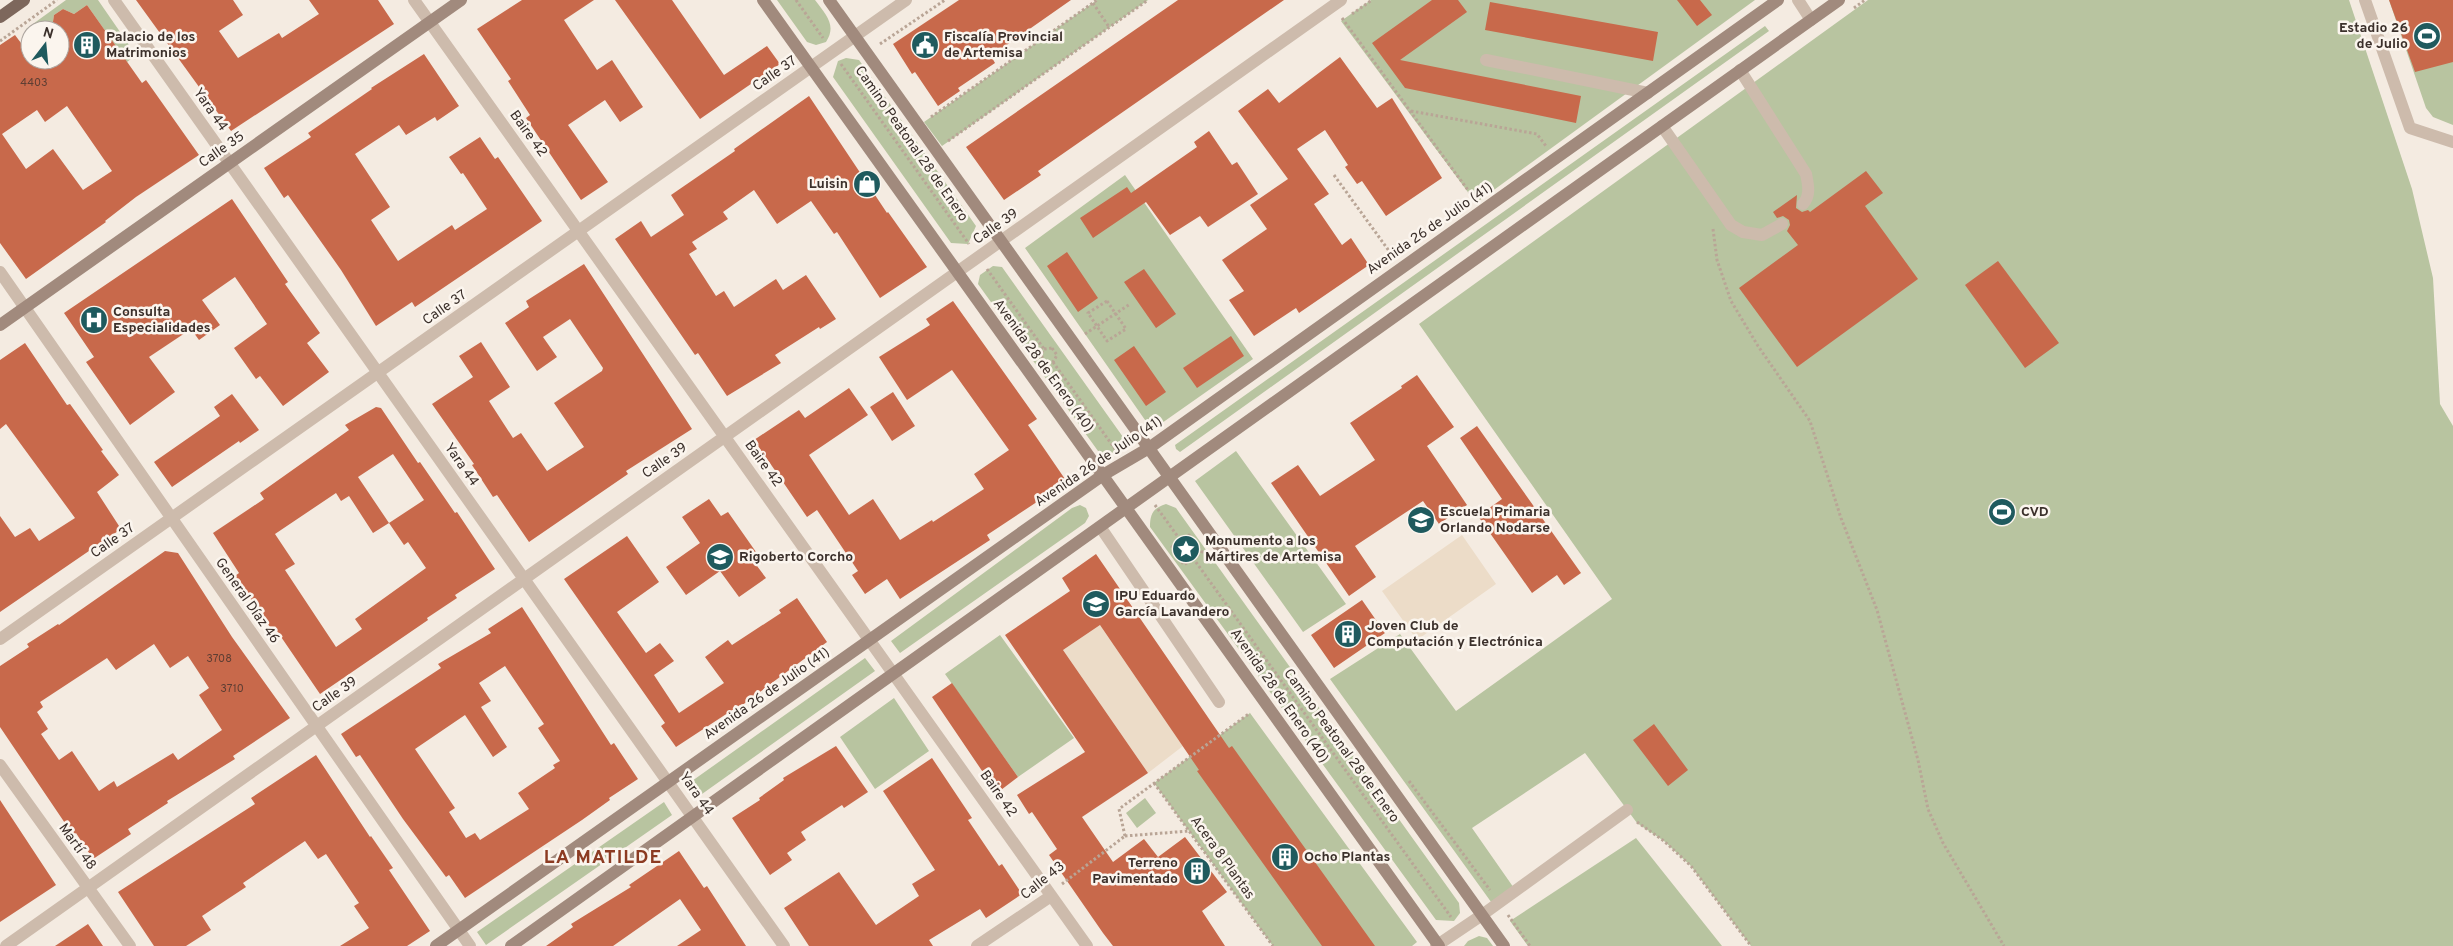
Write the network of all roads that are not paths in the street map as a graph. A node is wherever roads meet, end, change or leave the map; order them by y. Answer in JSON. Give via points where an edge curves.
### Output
{"nodes":[{"id":1,"x":24,"y":0,"type":"edge"},
{"id":2,"x":114,"y":0,"type":"edge"},
{"id":3,"x":414,"y":0,"type":"edge"},
{"id":4,"x":462,"y":0,"type":"edge"},
{"id":5,"x":763,"y":0,"type":"edge"},
{"id":6,"x":829,"y":0,"type":"edge"},
{"id":7,"x":906,"y":0,"type":"edge"},
{"id":8,"x":1778,"y":0,"type":"edge"},
{"id":9,"x":1798,"y":0,"type":"edge"},
{"id":10,"x":1839,"y":0,"type":"edge"},
{"id":11,"x":2365,"y":0,"type":"edge"},
{"id":12,"x":1337,"y":3,"type":"edge"},
{"id":13,"x":0,"y":17,"type":"edge"},
{"id":14,"x":1811,"y":20,"type":"junction"},
{"id":15,"x":430,"y":22,"type":"junction"},
{"id":16,"x":855,"y":36,"type":"junction"},
{"id":17,"x":1486,"y":60,"type":"dead end"},
{"id":18,"x":811,"y":68,"type":"junction"},
{"id":19,"x":1740,"y":70,"type":"junction"},
{"id":20,"x":1648,"y":92,"type":"junction"},
{"id":21,"x":1662,"y":126,"type":"junction"},
{"id":22,"x":2453,"y":142,"type":"edge"},
{"id":23,"x":229,"y":164,"type":"junction"},
{"id":24,"x":1803,"y":204,"type":"dead end"},
{"id":25,"x":1782,"y":224,"type":"dead end"},
{"id":26,"x":580,"y":232,"type":"junction"},
{"id":27,"x":1001,"y":241,"type":"junction"},
{"id":28,"x":0,"y":272,"type":"edge"},
{"id":29,"x":957,"y":272,"type":"junction"},
{"id":30,"x":25,"y":308,"type":"junction"},
{"id":31,"x":0,"y":325,"type":"edge"},
{"id":32,"x":377,"y":373,"type":"junction"},
{"id":33,"x":725,"y":436,"type":"junction"},
{"id":34,"x":1148,"y":448,"type":"junction"},
{"id":35,"x":1102,"y":475,"type":"junction"},
{"id":36,"x":1169,"y":476,"type":"junction"},
{"id":37,"x":1127,"y":509,"type":"junction"},
{"id":38,"x":172,"y":518,"type":"junction"},
{"id":39,"x":1101,"y":528,"type":"junction"},
{"id":40,"x":524,"y":579,"type":"junction"},
{"id":41,"x":0,"y":639,"type":"edge"},
{"id":42,"x":870,"y":640,"type":"junction"},
{"id":43,"x":894,"y":674,"type":"junction"},
{"id":44,"x":1219,"y":702,"type":"dead end"},
{"id":45,"x":316,"y":727,"type":"junction"},
{"id":46,"x":0,"y":765,"type":"edge"},
{"id":47,"x":669,"y":782,"type":"junction"},
{"id":48,"x":1627,"y":810,"type":"road end"},
{"id":49,"x":694,"y":816,"type":"junction"},
{"id":50,"x":88,"y":888,"type":"junction"},
{"id":51,"x":1051,"y":896,"type":"junction"},
{"id":52,"x":1482,"y":915,"type":"junction"},
{"id":53,"x":459,"y":930,"type":"junction"},
{"id":54,"x":6,"y":946,"type":"edge"},
{"id":55,"x":130,"y":946,"type":"edge"},
{"id":56,"x":436,"y":946,"type":"edge"},
{"id":57,"x":470,"y":946,"type":"edge"},
{"id":58,"x":511,"y":946,"type":"edge"},
{"id":59,"x":784,"y":946,"type":"edge"},
{"id":60,"x":977,"y":946,"type":"edge"},
{"id":61,"x":1087,"y":946,"type":"edge"},
{"id":62,"x":1438,"y":946,"type":"edge"},
{"id":63,"x":1504,"y":946,"type":"edge"}],
"edges":[{"from":1,"to":13,"type":"main road"},
{"from":2,"to":23,"type":"street","name":"Yara 44"},
{"from":3,"to":15,"type":"street","name":"Baire 42"},
{"from":4,"to":15,"type":"main road","name":"Calle 35"},
{"from":5,"to":18,"type":"main road","name":"Avenida 28 de Enero (40)"},
{"from":6,"to":16,"type":"main road"},
{"from":7,"to":16,"type":"street","name":"Calle 37"},
{"from":8,"to":20,"type":"main road","name":"Avenida 26 de Julio (41)"},
{"from":9,"to":14,"type":"street"},
{"from":10,"to":14,"type":"main road"},
{"from":11,"to":22,"type":"street","via":[[2410,128]]},
{"from":12,"to":27,"type":"street","name":"Calle 39"},
{"from":14,"to":19,"type":"main road"},
{"from":15,"to":23,"type":"main road","name":"Calle 35"},
{"from":15,"to":26,"type":"street","name":"Baire 42"},
{"from":16,"to":18,"type":"street","name":"Calle 37"},
{"from":16,"to":27,"type":"main road"},
{"from":17,"to":20,"type":"street"},
{"from":18,"to":26,"type":"street","name":"Calle 37"},
{"from":18,"to":29,"type":"main road","name":"Avenida 28 de Enero (40)"},
{"from":19,"to":21,"type":"main road"},
{"from":19,"to":24,"type":"street","via":[[1806,174],[1809,186]]},
{"from":20,"to":34,"type":"main road","name":"Avenida 26 de Julio (41)"},
{"from":21,"to":25,"type":"street","via":[[1732,225],[1744,232],[1762,235]]},
{"from":21,"to":36,"type":"main road"},
{"from":23,"to":30,"type":"main road","name":"Calle 35"},
{"from":23,"to":32,"type":"street","name":"Yara 44"},
{"from":26,"to":32,"type":"street","name":"Calle 37"},
{"from":26,"to":33,"type":"street","name":"Baire 42"},
{"from":27,"to":29,"type":"street","name":"Calle 39"},
{"from":27,"to":34,"type":"main road"},
{"from":28,"to":30,"type":"street","name":"General Díaz 46"},
{"from":29,"to":33,"type":"street","name":"Calle 39"},
{"from":29,"to":35,"type":"main road","name":"Avenida 28 de Enero (40)"},
{"from":30,"to":31,"type":"main road","name":"Calle 35"},
{"from":30,"to":38,"type":"street","name":"General Díaz 46"},
{"from":32,"to":38,"type":"street","name":"Calle 37"},
{"from":32,"to":40,"type":"street","name":"Yara 44"},
{"from":33,"to":40,"type":"street","name":"Calle 39"},
{"from":33,"to":42,"type":"street","name":"Baire 42"},
{"from":34,"to":35,"type":"main road","name":"Avenida 26 de Julio (41)"},
{"from":34,"to":36,"type":"main road"},
{"from":35,"to":37,"type":"main road","name":"Avenida 28 de Enero (40)"},
{"from":35,"to":42,"type":"main road","name":"Avenida 26 de Julio (41)"},
{"from":36,"to":37,"type":"main road"},
{"from":36,"to":52,"type":"main road"},
{"from":37,"to":39,"type":"main road"},
{"from":37,"to":62,"type":"main road","name":"Avenida 28 de Enero (40)"},
{"from":38,"to":41,"type":"street","name":"Calle 37"},
{"from":38,"to":45,"type":"street","name":"General Díaz 46"},
{"from":39,"to":43,"type":"main road"},
{"from":39,"to":44,"type":"street"},
{"from":40,"to":45,"type":"street","name":"Calle 39"},
{"from":40,"to":47,"type":"street","name":"Yara 44"},
{"from":42,"to":43,"type":"street","name":"Baire 42"},
{"from":42,"to":47,"type":"main road","name":"Avenida 26 de Julio (41)"},
{"from":43,"to":49,"type":"main road"},
{"from":43,"to":51,"type":"street","name":"Baire 42"},
{"from":45,"to":50,"type":"street","name":"Calle 39"},
{"from":45,"to":53,"type":"street","name":"General Díaz 46"},
{"from":46,"to":50,"type":"street","name":"Martí 48"},
{"from":47,"to":49,"type":"street","name":"Yara 44"},
{"from":47,"to":53,"type":"main road","name":"Avenida 26 de Julio (41)"},
{"from":48,"to":52,"type":"street"},
{"from":49,"to":58,"type":"main road"},
{"from":49,"to":59,"type":"street","name":"Yara 44"},
{"from":50,"to":54,"type":"street","name":"Calle 39"},
{"from":50,"to":55,"type":"street","name":"Martí 48"},
{"from":51,"to":60,"type":"street","name":"Calle 43"},
{"from":51,"to":61,"type":"street","name":"Baire 42"},
{"from":52,"to":62,"type":"street"},
{"from":52,"to":63,"type":"main road"},
{"from":53,"to":56,"type":"main road","name":"Avenida 26 de Julio (41)"},
{"from":53,"to":57,"type":"street","name":"General Díaz 46"}]}
